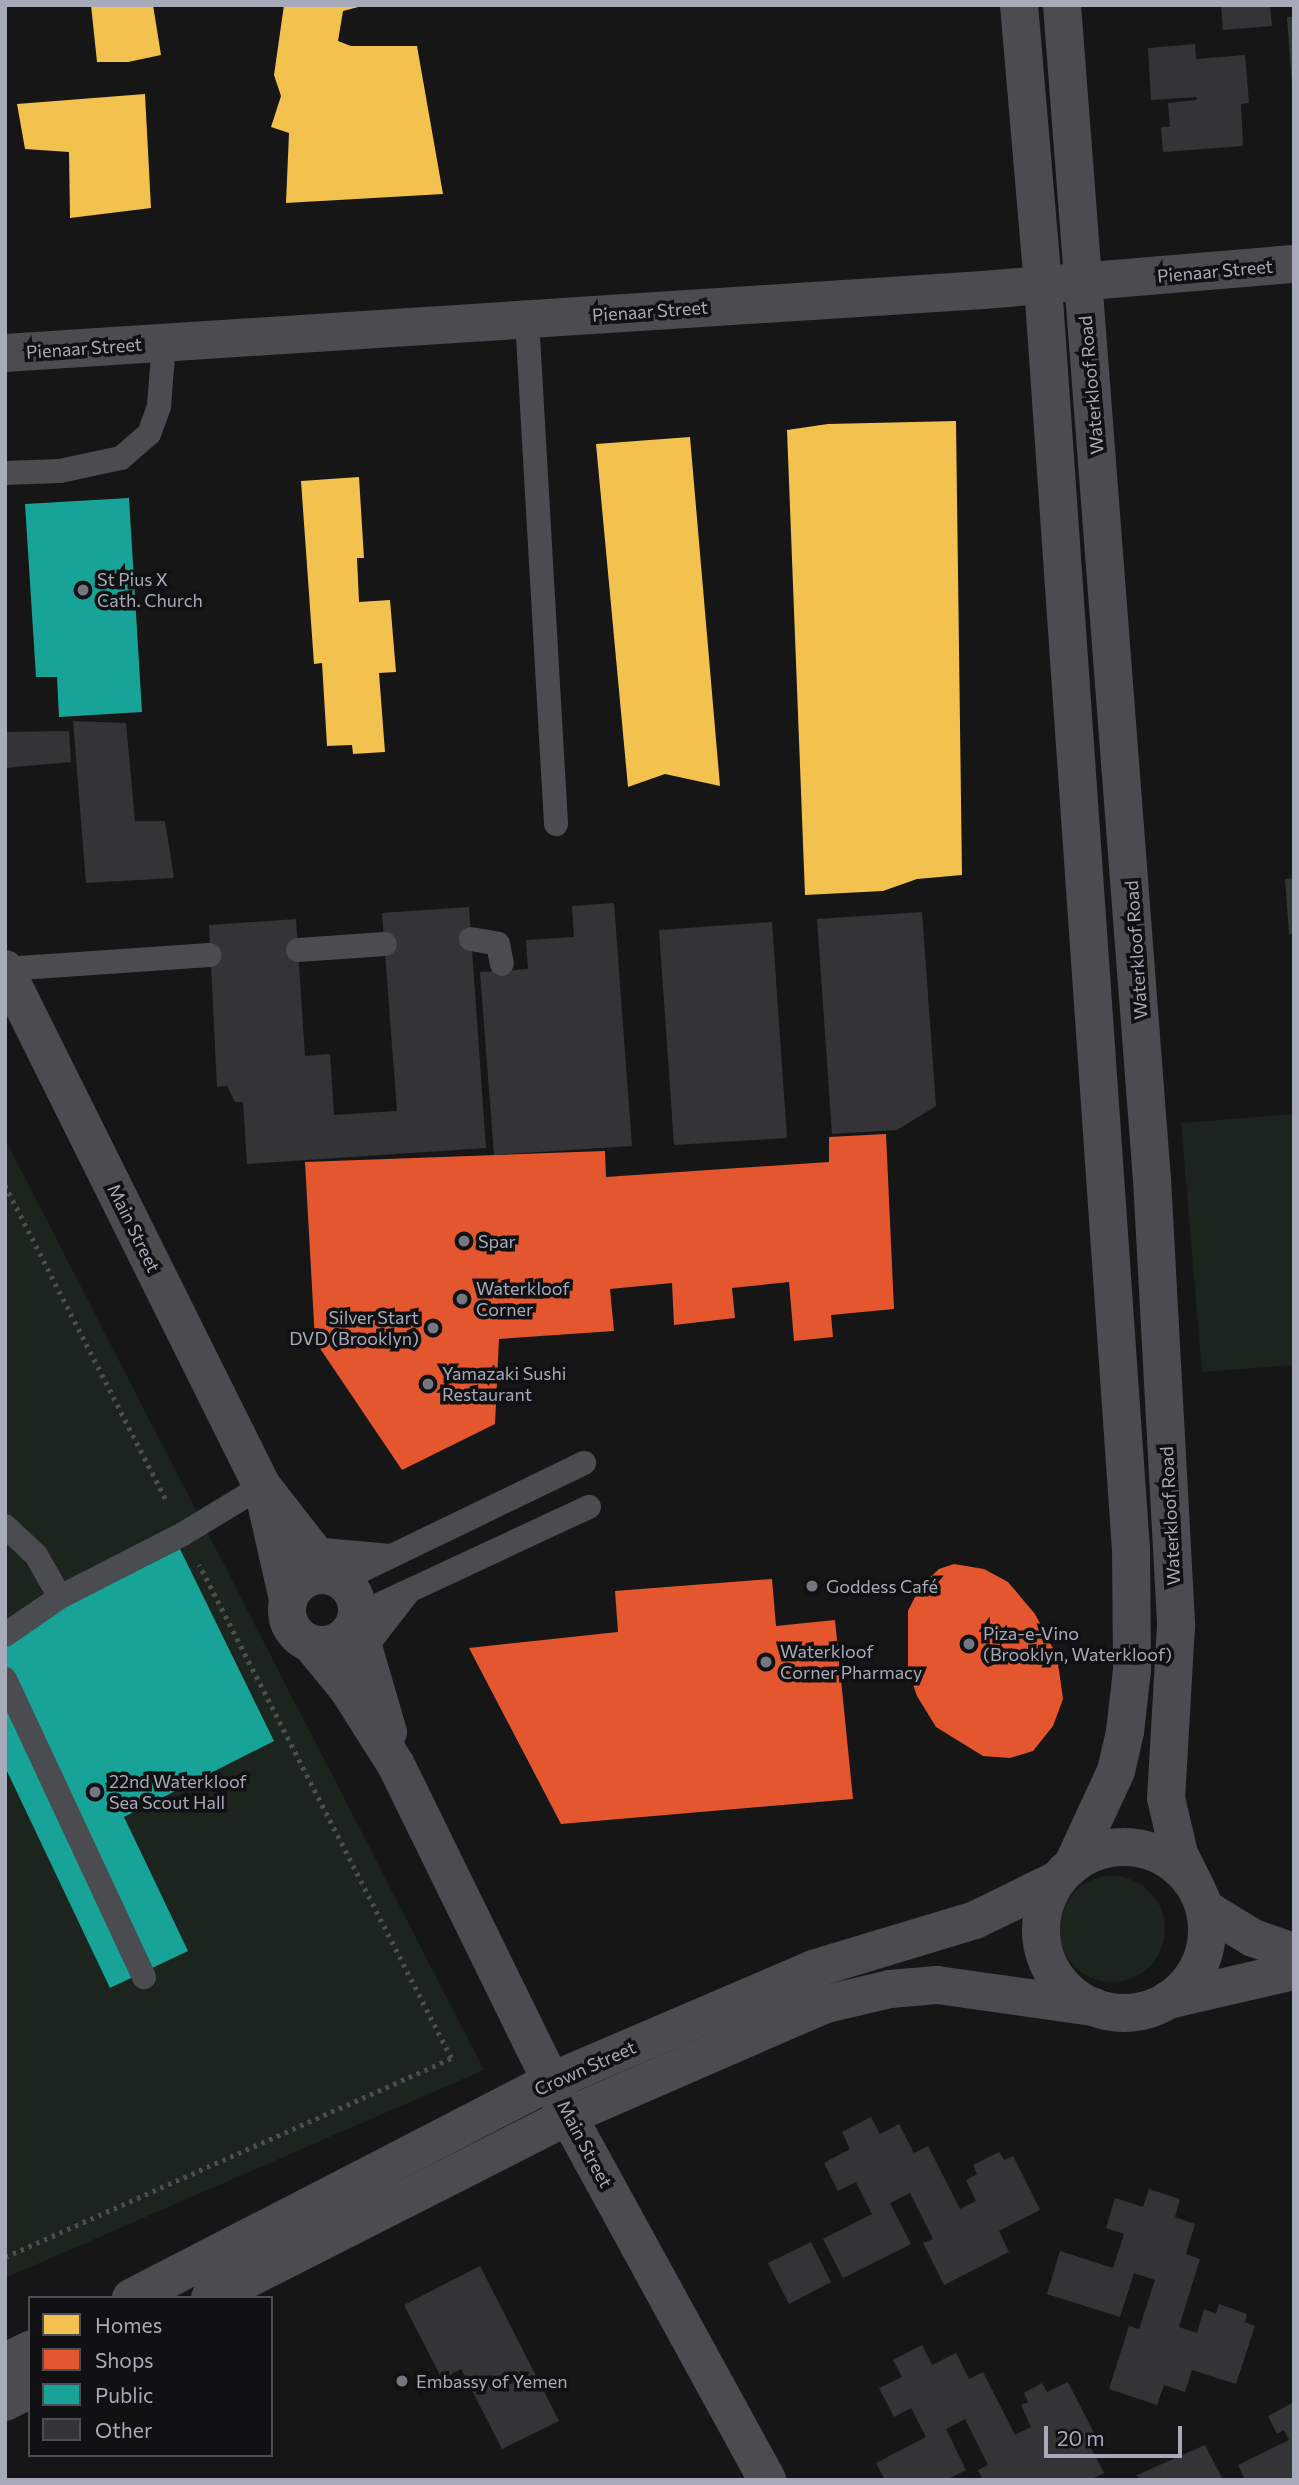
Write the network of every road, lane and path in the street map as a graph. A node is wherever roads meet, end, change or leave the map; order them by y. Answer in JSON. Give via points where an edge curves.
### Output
{"nodes":[{"id":1,"x":1019,"y":5,"type":"edge"},
{"id":2,"x":1062,"y":5,"type":"edge"},
{"id":3,"x":1294,"y":264,"type":"edge"},
{"id":4,"x":1083,"y":281,"type":"junction"},
{"id":5,"x":1044,"y":285,"type":"junction"},
{"id":6,"x":527,"y":319,"type":"junction"},
{"id":7,"x":164,"y":342,"type":"junction"},
{"id":8,"x":5,"y":353,"type":"edge"},
{"id":9,"x":5,"y":473,"type":"edge"},
{"id":10,"x":556,"y":824,"type":"dead end"},
{"id":11,"x":1134,"y":910,"type":"junction"},
{"id":12,"x":1086,"y":916,"type":"junction"},
{"id":13,"x":471,"y":939,"type":"dead end"},
{"id":14,"x":385,"y":944,"type":"dead end"},
{"id":15,"x":298,"y":950,"type":"dead end"},
{"id":16,"x":210,"y":955,"type":"dead end"},
{"id":17,"x":502,"y":964,"type":"dead end"},
{"id":18,"x":5,"y":969,"type":"edge"},
{"id":19,"x":5,"y":1185,"type":"edge"},
{"id":20,"x":584,"y":1463,"type":"dead end"},
{"id":21,"x":262,"y":1486,"type":"junction"},
{"id":22,"x":589,"y":1507,"type":"dead end"},
{"id":23,"x":5,"y":1525,"type":"edge"},
{"id":24,"x":183,"y":1534,"type":"junction"},
{"id":25,"x":394,"y":1556,"type":"junction"},
{"id":26,"x":329,"y":1569,"type":"junction"},
{"id":27,"x":60,"y":1597,"type":"junction"},
{"id":28,"x":288,"y":1599,"type":"junction"},
{"id":29,"x":360,"y":1628,"type":"junction"},
{"id":30,"x":5,"y":1635,"type":"edge"},
{"id":31,"x":311,"y":1644,"type":"junction"},
{"id":32,"x":5,"y":1679,"type":"edge"},
{"id":33,"x":396,"y":1765,"type":"junction"},
{"id":34,"x":1065,"y":1872,"type":"junction"},
{"id":35,"x":1201,"y":1899,"type":"junction"},
{"id":36,"x":1294,"y":1951,"type":"edge"},
{"id":37,"x":1294,"y":1971,"type":"edge"},
{"id":38,"x":144,"y":1978,"type":"dead end"},
{"id":39,"x":1168,"y":2000,"type":"junction"},
{"id":40,"x":1094,"y":2007,"type":"junction"},
{"id":41,"x":552,"y":2081,"type":"junction"},
{"id":42,"x":568,"y":2116,"type":"junction"},
{"id":43,"x":344,"y":2188,"type":"junction"},
{"id":44,"x":362,"y":2221,"type":"junction"},
{"id":45,"x":5,"y":2257,"type":"edge"},
{"id":46,"x":135,"y":2296,"type":"edge"},
{"id":47,"x":214,"y":2296,"type":"edge"},
{"id":48,"x":28,"y":2351,"type":"edge"},
{"id":49,"x":5,"y":2362,"type":"edge"},
{"id":50,"x":28,"y":2390,"type":"edge"},
{"id":51,"x":5,"y":2402,"type":"edge"},
{"id":52,"x":767,"y":2480,"type":"edge"}],
"edges":[{"from":1,"to":5,"type":"street"},
{"from":2,"to":4,"type":"street","name":"Waterkloof Road"},
{"from":3,"to":4,"type":"street","name":"Pienaar Street"},
{"from":4,"to":5,"type":"street","name":"Pienaar Street"},
{"from":4,"to":11,"type":"street","name":"Waterkloof Road"},
{"from":5,"to":6,"type":"street","name":"Pienaar Street"},
{"from":5,"to":12,"type":"street"},
{"from":6,"to":7,"type":"street","name":"Pienaar Street"},
{"from":6,"to":10,"type":"lane"},
{"from":7,"to":8,"type":"street","name":"Pienaar Street"},
{"from":7,"to":9,"type":"lane","via":[[159,406],[149,433],[121,458],[60,471]]},
{"from":11,"to":12,"type":"street"},
{"from":11,"to":35,"type":"street","name":"Waterkloof Road","via":[[1176,1626],[1166,1798],[1179,1854]]},
{"from":12,"to":34,"type":"street","via":[[1131,1550],[1132,1670],[1116,1771]]},
{"from":13,"to":17,"type":"lane","via":[[498,944]]},
{"from":14,"to":15,"type":"lane"},
{"from":16,"to":18,"type":"lane"},
{"from":18,"to":21,"type":"street","name":"Main Street"},
{"from":19,"to":24,"type":"path"},
{"from":20,"to":25,"type":"lane"},
{"from":21,"to":24,"type":"lane"},
{"from":21,"to":26,"type":"street","name":"Main Street"},
{"from":21,"to":28,"type":"street","name":"Main Street"},
{"from":22,"to":29,"type":"lane","via":[[409,1590]]},
{"from":23,"to":27,"type":"lane","via":[[36,1555]]},
{"from":24,"to":27,"type":"lane"},
{"from":24,"to":45,"type":"path","via":[[451,2058]]},
{"from":25,"to":26,"type":"lane"},
{"from":25,"to":26,"type":"lane"},
{"from":26,"to":28,"type":"street","via":[[306,1579]]},
{"from":26,"to":29,"type":"street","via":[[355,1596]]},
{"from":27,"to":30,"type":"lane"},
{"from":28,"to":31,"type":"street","via":[[291,1627]]},
{"from":29,"to":31,"type":"street","via":[[338,1643]]},
{"from":29,"to":33,"type":"street","name":"Main Street"},
{"from":31,"to":33,"type":"street","name":"Main Street","via":[[348,1689]]},
{"from":32,"to":38,"type":"lane"},
{"from":33,"to":41,"type":"street","name":"Main Street"},
{"from":34,"to":35,"type":"street","via":[[1106,1848],[1141,1848],[1174,1863]]},
{"from":34,"to":40,"type":"street","via":[[1043,1909],[1044,1953],[1059,1981]]},
{"from":34,"to":41,"type":"street","name":"Crown Street","via":[[975,1920],[813,1969]]},
{"from":35,"to":36,"type":"street","via":[[1252,1938]]},
{"from":35,"to":39,"type":"street","via":[[1206,1939],[1201,1960],[1191,1979]]},
{"from":37,"to":39,"type":"street"},
{"from":39,"to":40,"type":"street","via":[[1127,2013]]},
{"from":40,"to":42,"type":"street","name":"Crown Street","via":[[966,1988],[890,1989],[826,2004]]},
{"from":41,"to":42,"type":"street","name":"Main Street"},
{"from":41,"to":43,"type":"street","name":"Crown Street"},
{"from":42,"to":44,"type":"street","name":"Crown Street"},
{"from":42,"to":52,"type":"street","name":"Main Street"},
{"from":43,"to":44,"type":"street"},
{"from":43,"to":46,"type":"street","name":"Crown Street"},
{"from":44,"to":47,"type":"street","name":"Crown Street"},
{"from":48,"to":49,"type":"street"},
{"from":50,"to":51,"type":"street"}]}
